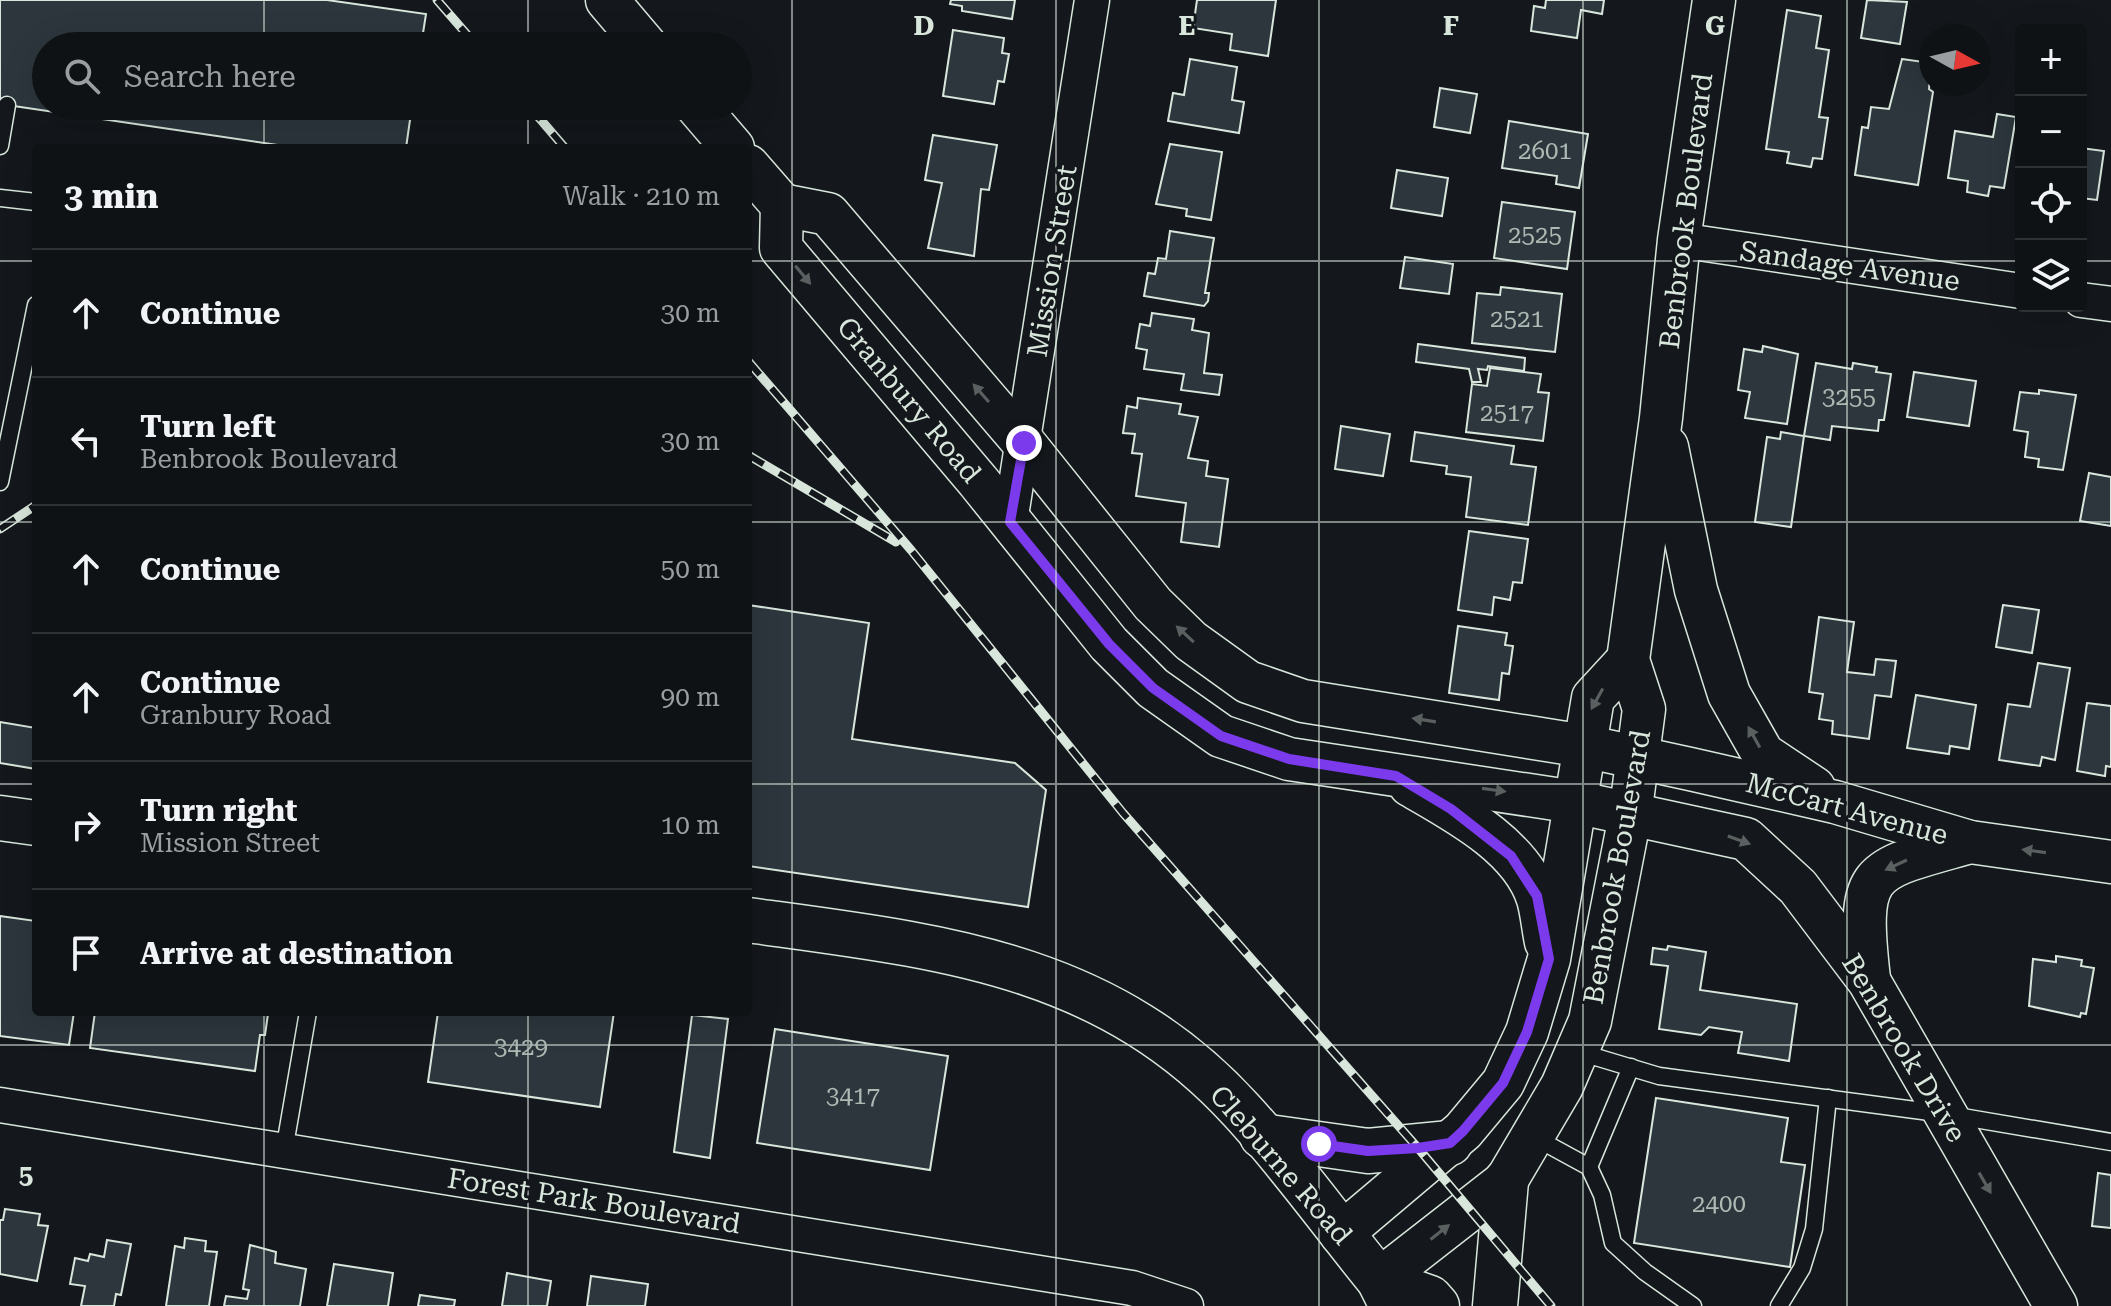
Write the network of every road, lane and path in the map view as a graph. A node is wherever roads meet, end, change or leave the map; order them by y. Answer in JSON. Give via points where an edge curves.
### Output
{"nodes":[{"id":1,"x":607,"y":0,"type":"edge"},
{"id":2,"x":1092,"y":0,"type":"edge"},
{"id":3,"x":1714,"y":0,"type":"edge"},
{"id":4,"x":634,"y":32,"type":"edge"},
{"id":5,"x":7,"y":105,"type":"dead end"},
{"id":6,"x":709,"y":120,"type":"edge"},
{"id":7,"x":730,"y":144,"type":"edge"},
{"id":8,"x":0,"y":146,"type":"edge"},
{"id":9,"x":752,"y":171,"type":"edge"},
{"id":10,"x":0,"y":198,"type":"edge"},
{"id":11,"x":32,"y":202,"type":"edge"},
{"id":12,"x":782,"y":205,"type":"junction"},
{"id":13,"x":1679,"y":240,"type":"junction"},
{"id":14,"x":2015,"y":290,"type":"edge"},
{"id":15,"x":2087,"y":301,"type":"edge"},
{"id":16,"x":2111,"y":304,"type":"edge"},
{"id":17,"x":32,"y":326,"type":"edge"},
{"id":18,"x":1661,"y":418,"type":"junction"},
{"id":19,"x":1024,"y":443,"type":"junction"},
{"id":20,"x":0,"y":482,"type":"edge"},
{"id":21,"x":1010,"y":522,"type":"junction"},
{"id":22,"x":1628,"y":660,"type":"junction"},
{"id":23,"x":1584,"y":746,"type":"junction"},
{"id":24,"x":1638,"y":760,"type":"junction"},
{"id":25,"x":1396,"y":776,"type":"junction"},
{"id":26,"x":1575,"y":802,"type":"junction"},
{"id":27,"x":1835,"y":802,"type":"junction"},
{"id":28,"x":0,"y":818,"type":"edge"},
{"id":29,"x":1647,"y":819,"type":"junction"},
{"id":30,"x":32,"y":822,"type":"edge"},
{"id":31,"x":1970,"y":842,"type":"junction"},
{"id":32,"x":2111,"y":862,"type":"edge"},
{"id":33,"x":752,"y":921,"type":"edge"},
{"id":34,"x":1549,"y":959,"type":"junction"},
{"id":35,"x":1869,"y":981,"type":"junction"},
{"id":36,"x":307,"y":1016,"type":"edge"},
{"id":37,"x":1577,"y":1051,"type":"junction"},
{"id":38,"x":1631,"y":1067,"type":"junction"},
{"id":39,"x":1828,"y":1098,"type":"junction"},
{"id":40,"x":0,"y":1105,"type":"edge"},
{"id":41,"x":1945,"y":1114,"type":"junction"},
{"id":42,"x":1262,"y":1136,"type":"junction"},
{"id":43,"x":1532,"y":1136,"type":"junction"},
{"id":44,"x":2111,"y":1142,"type":"edge"},
{"id":45,"x":1450,"y":1143,"type":"junction"},
{"id":46,"x":284,"y":1151,"type":"junction"},
{"id":47,"x":1589,"y":1167,"type":"junction"},
{"id":48,"x":1506,"y":1181,"type":"junction"},
{"id":49,"x":1341,"y":1234,"type":"junction"},
{"id":50,"x":1385,"y":1293,"type":"edge"},
{"id":51,"x":1186,"y":1306,"type":"edge"},
{"id":52,"x":1437,"y":1306,"type":"edge"},
{"id":53,"x":1495,"y":1306,"type":"edge"},
{"id":54,"x":1693,"y":1306,"type":"edge"},
{"id":55,"x":1779,"y":1306,"type":"edge"},
{"id":56,"x":2056,"y":1306,"type":"edge"}],
"edges":[{"from":1,"to":4,"type":"street"},
{"from":2,"to":19,"type":"street","name":"Mission Street"},
{"from":3,"to":13,"type":"street","name":"Benbrook Boulevard"},
{"from":5,"to":8,"type":"lane"},
{"from":6,"to":7,"type":"street"},
{"from":9,"to":12,"type":"street"},
{"from":10,"to":11,"type":"lane"},
{"from":19,"to":12,"type":"street","name":"Granbury Road","one_way":true,"via":[[828,214]]},
{"from":12,"to":21,"type":"street","name":"Granbury Road","one_way":true,"via":[[781,248]]},
{"from":13,"to":14,"type":"street","name":"Sandage Avenue"},
{"from":13,"to":18,"type":"street","name":"Benbrook Boulevard"},
{"from":15,"to":16,"type":"street"},
{"from":17,"to":20,"type":"lane"},
{"from":18,"to":22,"type":"street","name":"Benbrook Boulevard"},
{"from":27,"to":18,"type":"street","one_way":true,"via":[[1763,754],[1729,694],[1696,590]]},
{"from":19,"to":21,"type":"street","name":"Mission Street"},
{"from":23,"to":19,"type":"street","name":"Granbury Road","one_way":true,"via":[[1303,701],[1248,682],[1191,641],[1153,604]]},
{"from":21,"to":25,"type":"street","name":"Granbury Road","via":[[1109,644],[1153,688],[1221,736],[1289,759]]},
{"from":22,"to":23,"type":"street","name":"Benbrook Boulevard","one_way":true,"via":[[1593,698]]},
{"from":22,"to":24,"type":"street","name":"Benbrook Boulevard","via":[[1644,709]]},
{"from":23,"to":24,"type":"street","name":"McCart Avenue"},
{"from":23,"to":26,"type":"street","name":"Benbrook Boulevard"},
{"from":24,"to":27,"type":"street","name":"McCart Avenue"},
{"from":24,"to":29,"type":"street","name":"Benbrook Boulevard"},
{"from":25,"to":26,"type":"street","name":"Granbury Road","one_way":true},
{"from":25,"to":34,"type":"street","via":[[1451,809],[1511,856],[1537,896]]},
{"from":26,"to":29,"type":"street","name":"Granbury Road"},
{"from":26,"to":34,"type":"street","name":"Benbrook Boulevard"},
{"from":27,"to":31,"type":"street","name":"McCart Avenue"},
{"from":28,"to":30,"type":"main road"},
{"from":29,"to":35,"type":"street","name":"Benbrook Drive","one_way":true,"via":[[1746,839],[1798,887]]},
{"from":29,"to":37,"type":"street","name":"Benbrook Boulevard"},
{"from":32,"to":31,"type":"street","name":"McCart Avenue","one_way":true},
{"from":31,"to":35,"type":"street","one_way":true,"via":[[1890,864],[1878,876],[1864,908]]},
{"from":33,"to":42,"type":"main road","name":"Cleburne Road","via":[[917,944],[1043,976],[1083,992],[1141,1024],[1190,1063]]},
{"from":34,"to":45,"type":"street","name":"Benbrook Boulevard","via":[[1527,1032],[1503,1083]]},
{"from":35,"to":41,"type":"street","name":"Benbrook Drive"},
{"from":36,"to":46,"type":"lane"},
{"from":37,"to":38,"type":"lane"},
{"from":37,"to":43,"type":"street","name":"Benbrook Boulevard"},
{"from":38,"to":39,"type":"lane","via":[[1659,1076]]},
{"from":38,"to":47,"type":"lane"},
{"from":39,"to":41,"type":"lane"},
{"from":39,"to":55,"type":"lane","via":[[1814,1229],[1802,1268]]},
{"from":40,"to":46,"type":"street","name":"Forest Park Boulevard"},
{"from":41,"to":44,"type":"lane"},
{"from":41,"to":56,"type":"street","name":"Benbrook Drive","one_way":true},
{"from":42,"to":45,"type":"main road","via":[[1368,1151]]},
{"from":42,"to":49,"type":"main road","name":"Cleburne Road"},
{"from":43,"to":47,"type":"lane"},
{"from":43,"to":48,"type":"street","name":"Benbrook Boulevard"},
{"from":45,"to":49,"type":"street","name":"Benbrook Boulevard"},
{"from":46,"to":51,"type":"street","name":"Forest Park Boulevard","via":[[1132,1288]]},
{"from":47,"to":54,"type":"lane","via":[[1613,1243]]},
{"from":50,"to":48,"type":"street","name":"Benbrook Boulevard","one_way":true},
{"from":48,"to":53,"type":"main road"},
{"from":49,"to":50,"type":"main road","name":"Cleburne Road"},
{"from":50,"to":52,"type":"main road","via":[[1430,1298]]}]}
